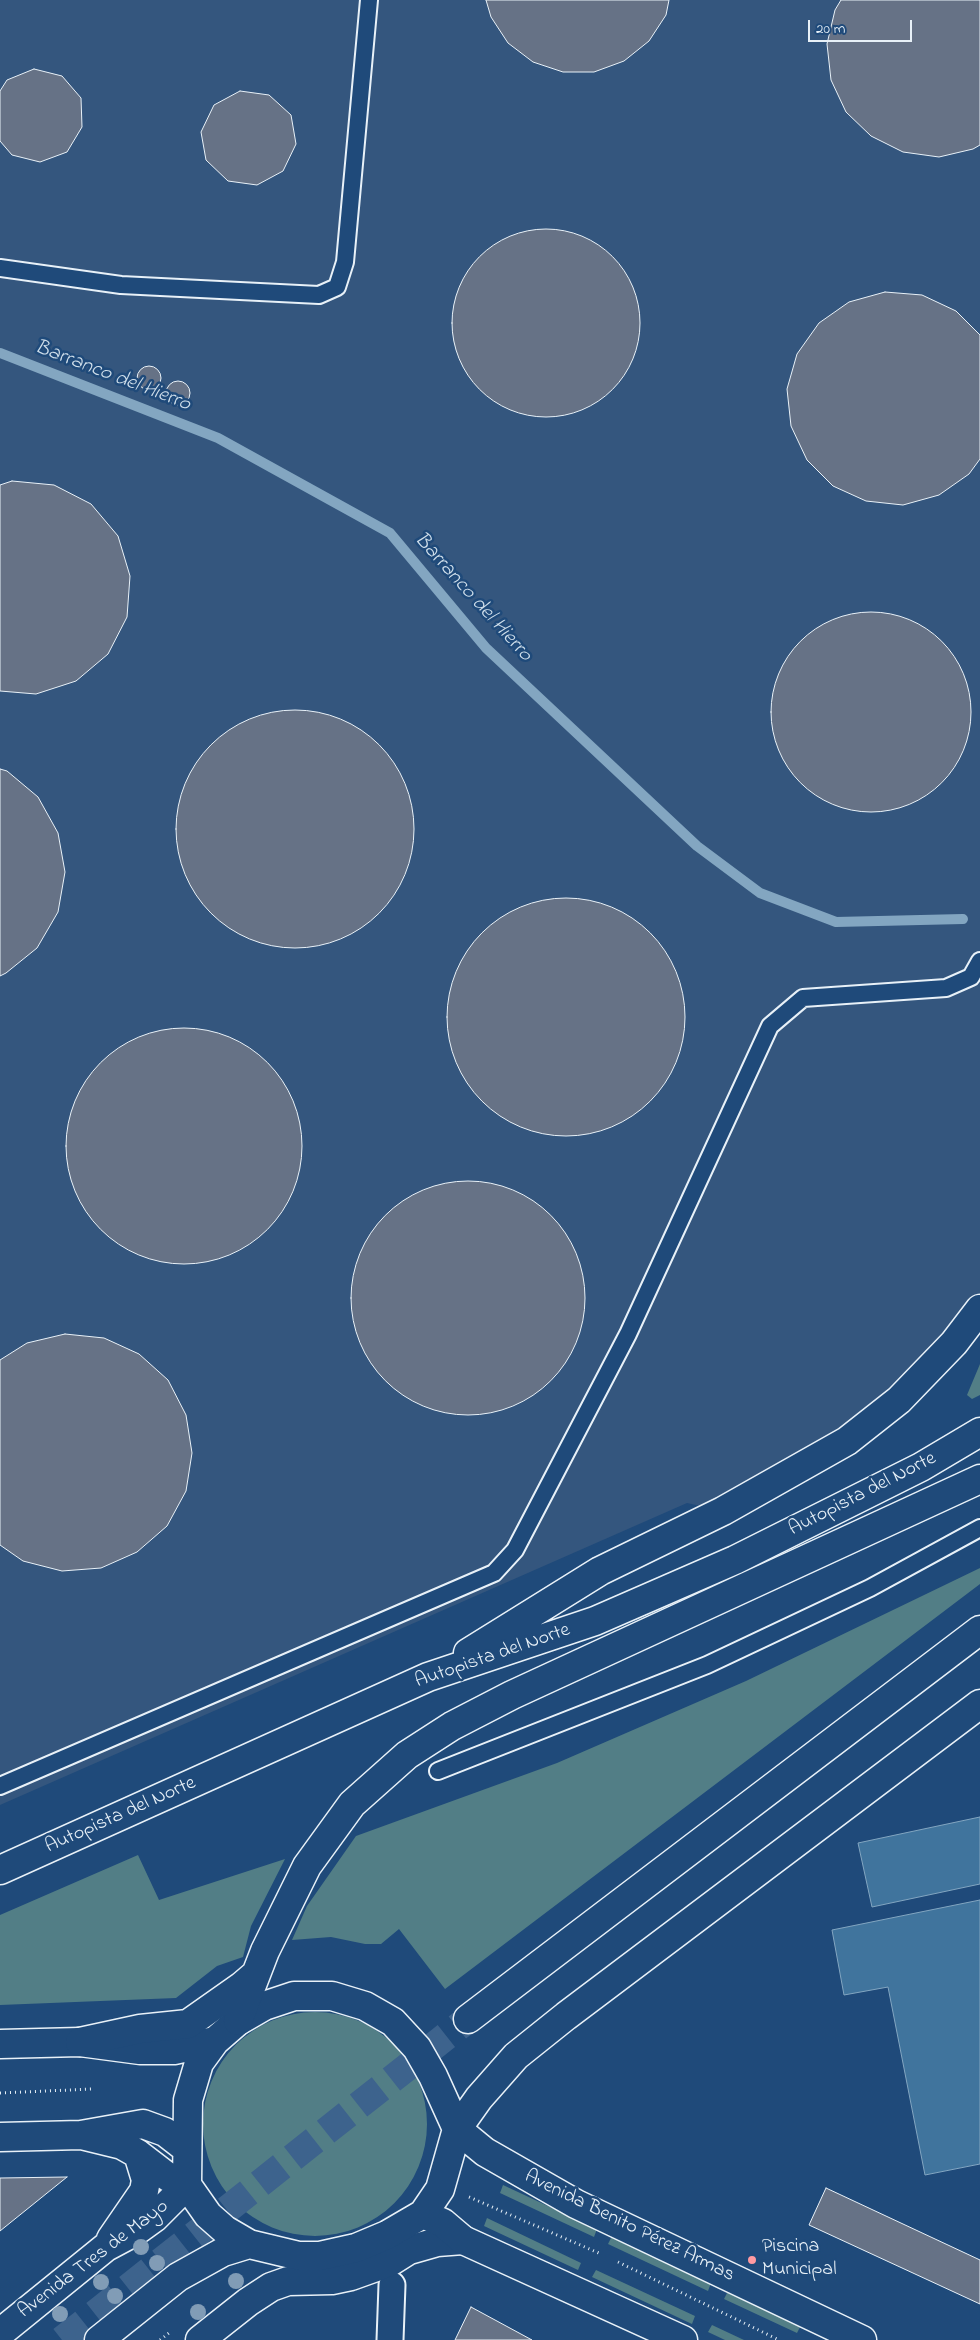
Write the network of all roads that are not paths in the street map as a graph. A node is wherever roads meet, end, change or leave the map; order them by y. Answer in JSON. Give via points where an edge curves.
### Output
{"nodes":[{"id":1,"x":369,"y":0,"type":"edge"},
{"id":2,"x":0,"y":268,"type":"edge"},
{"id":3,"x":980,"y":961,"type":"edge"},
{"id":4,"x":980,"y":1309,"type":"edge"},
{"id":5,"x":980,"y":1432,"type":"edge"},
{"id":6,"x":980,"y":1479,"type":"edge"},
{"id":7,"x":980,"y":1528,"type":"edge"},
{"id":8,"x":980,"y":1630,"type":"edge"},
{"id":9,"x":428,"y":1677,"type":"junction"},
{"id":10,"x":980,"y":1704,"type":"edge"},
{"id":11,"x":438,"y":1771,"type":"dead end"},
{"id":12,"x":0,"y":1786,"type":"edge"},
{"id":13,"x":0,"y":1870,"type":"edge"},
{"id":14,"x":257,"y":1973,"type":"junction"},
{"id":15,"x":468,"y":2019,"type":"tunnel mouth"},
{"id":16,"x":238,"y":2021,"type":"junction"},
{"id":17,"x":215,"y":2041,"type":"junction"},
{"id":18,"x":80,"y":2042,"type":"junction"},
{"id":19,"x":0,"y":2044,"type":"edge"},
{"id":20,"x":457,"y":2129,"type":"junction"},
{"id":21,"x":81,"y":2135,"type":"junction"},
{"id":22,"x":0,"y":2137,"type":"edge"},
{"id":23,"x":187,"y":2149,"type":"junction"},
{"id":24,"x":138,"y":2154,"type":"junction"},
{"id":25,"x":187,"y":2186,"type":"junction"},
{"id":26,"x":423,"y":2214,"type":"junction"},
{"id":27,"x":463,"y":2240,"type":"junction"},
{"id":28,"x":249,"y":2244,"type":"junction"},
{"id":29,"x":106,"y":2247,"type":"junction"},
{"id":30,"x":410,"y":2250,"type":"junction"},
{"id":31,"x":392,"y":2285,"type":"dead end"},
{"id":32,"x":0,"y":2333,"type":"edge"},
{"id":33,"x":832,"y":2334,"type":"edge"},
{"id":34,"x":680,"y":2339,"type":"edge"},
{"id":35,"x":99,"y":2340,"type":"edge"},
{"id":36,"x":200,"y":2340,"type":"edge"},
{"id":37,"x":390,"y":2340,"type":"edge"},
{"id":38,"x":862,"y":2340,"type":"edge"}],
"edges":[{"from":1,"to":2,"type":"lane","via":[[344,262],[337,288],[319,295],[121,285]]},
{"from":3,"to":12,"type":"lane","via":[[971,977],[946,988],[803,998],[770,1026],[628,1334],[515,1550],[494,1573]]},
{"from":4,"to":9,"type":"main road","via":[[954,1343],[899,1400],[847,1441],[723,1511],[600,1571]]},
{"from":5,"to":9,"type":"main road","name":"Autopista del Norte","via":[[921,1466],[735,1560],[595,1621]]},
{"from":6,"to":14,"type":"main road","via":[[512,1695],[452,1726],[407,1755],[352,1804],[307,1866]]},
{"from":7,"to":11,"type":"lane","via":[[870,1588],[707,1665]]},
{"from":8,"to":15,"type":"main road"},
{"from":9,"to":13,"type":"main road","name":"Autopista del Norte"},
{"from":10,"to":20,"type":"main road","via":[[516,2056],[495,2078]]},
{"from":14,"to":16,"type":"main road"},
{"from":14,"to":18,"type":"main road","via":[[188,2024],[140,2029]]},
{"from":16,"to":17,"type":"main road"},
{"from":16,"to":20,"type":"main road","via":[[264,2006],[294,1996],[332,1996],[365,2006],[393,2022],[417,2048]]},
{"from":17,"to":18,"type":"main road","via":[[174,2050],[140,2050]]},
{"from":17,"to":23,"type":"main road","via":[[199,2063],[188,2100]]},
{"from":18,"to":19,"type":"main road"},
{"from":20,"to":26,"type":"main road","via":[[440,2189]]},
{"from":20,"to":33,"type":"main road","name":"Avenida Benito Pérez Armas","via":[[501,2162],[576,2204]]},
{"from":21,"to":22,"type":"main road"},
{"from":21,"to":23,"type":"main road","via":[[143,2124],[165,2132]]},
{"from":21,"to":24,"type":"main road","via":[[122,2145]]},
{"from":23,"to":25,"type":"main road"},
{"from":24,"to":25,"type":"main road","via":[[168,2177]]},
{"from":24,"to":29,"type":"main road","via":[[146,2180],[144,2191]]},
{"from":25,"to":28,"type":"main road","via":[[208,2215]]},
{"from":25,"to":29,"type":"main road","name":"Avenida Tres de Mayo","via":[[154,2218]]},
{"from":26,"to":27,"type":"main road","via":[[442,2223]]},
{"from":26,"to":28,"type":"main road","via":[[387,2235],[336,2254],[299,2256]]},
{"from":26,"to":30,"type":"main road"},
{"from":27,"to":30,"type":"main road","via":[[437,2242]]},
{"from":27,"to":34,"type":"main road"},
{"from":28,"to":35,"type":"main road","via":[[223,2252],[178,2278]]},
{"from":29,"to":32,"type":"main road","name":"Avenida Tres de Mayo"},
{"from":30,"to":36,"type":"main road","via":[[390,2262],[351,2276],[288,2281],[271,2287]]},
{"from":31,"to":37,"type":"street"},
{"from":33,"to":38,"type":"main road","name":"Avenida Benito Pérez Armas"}]}
